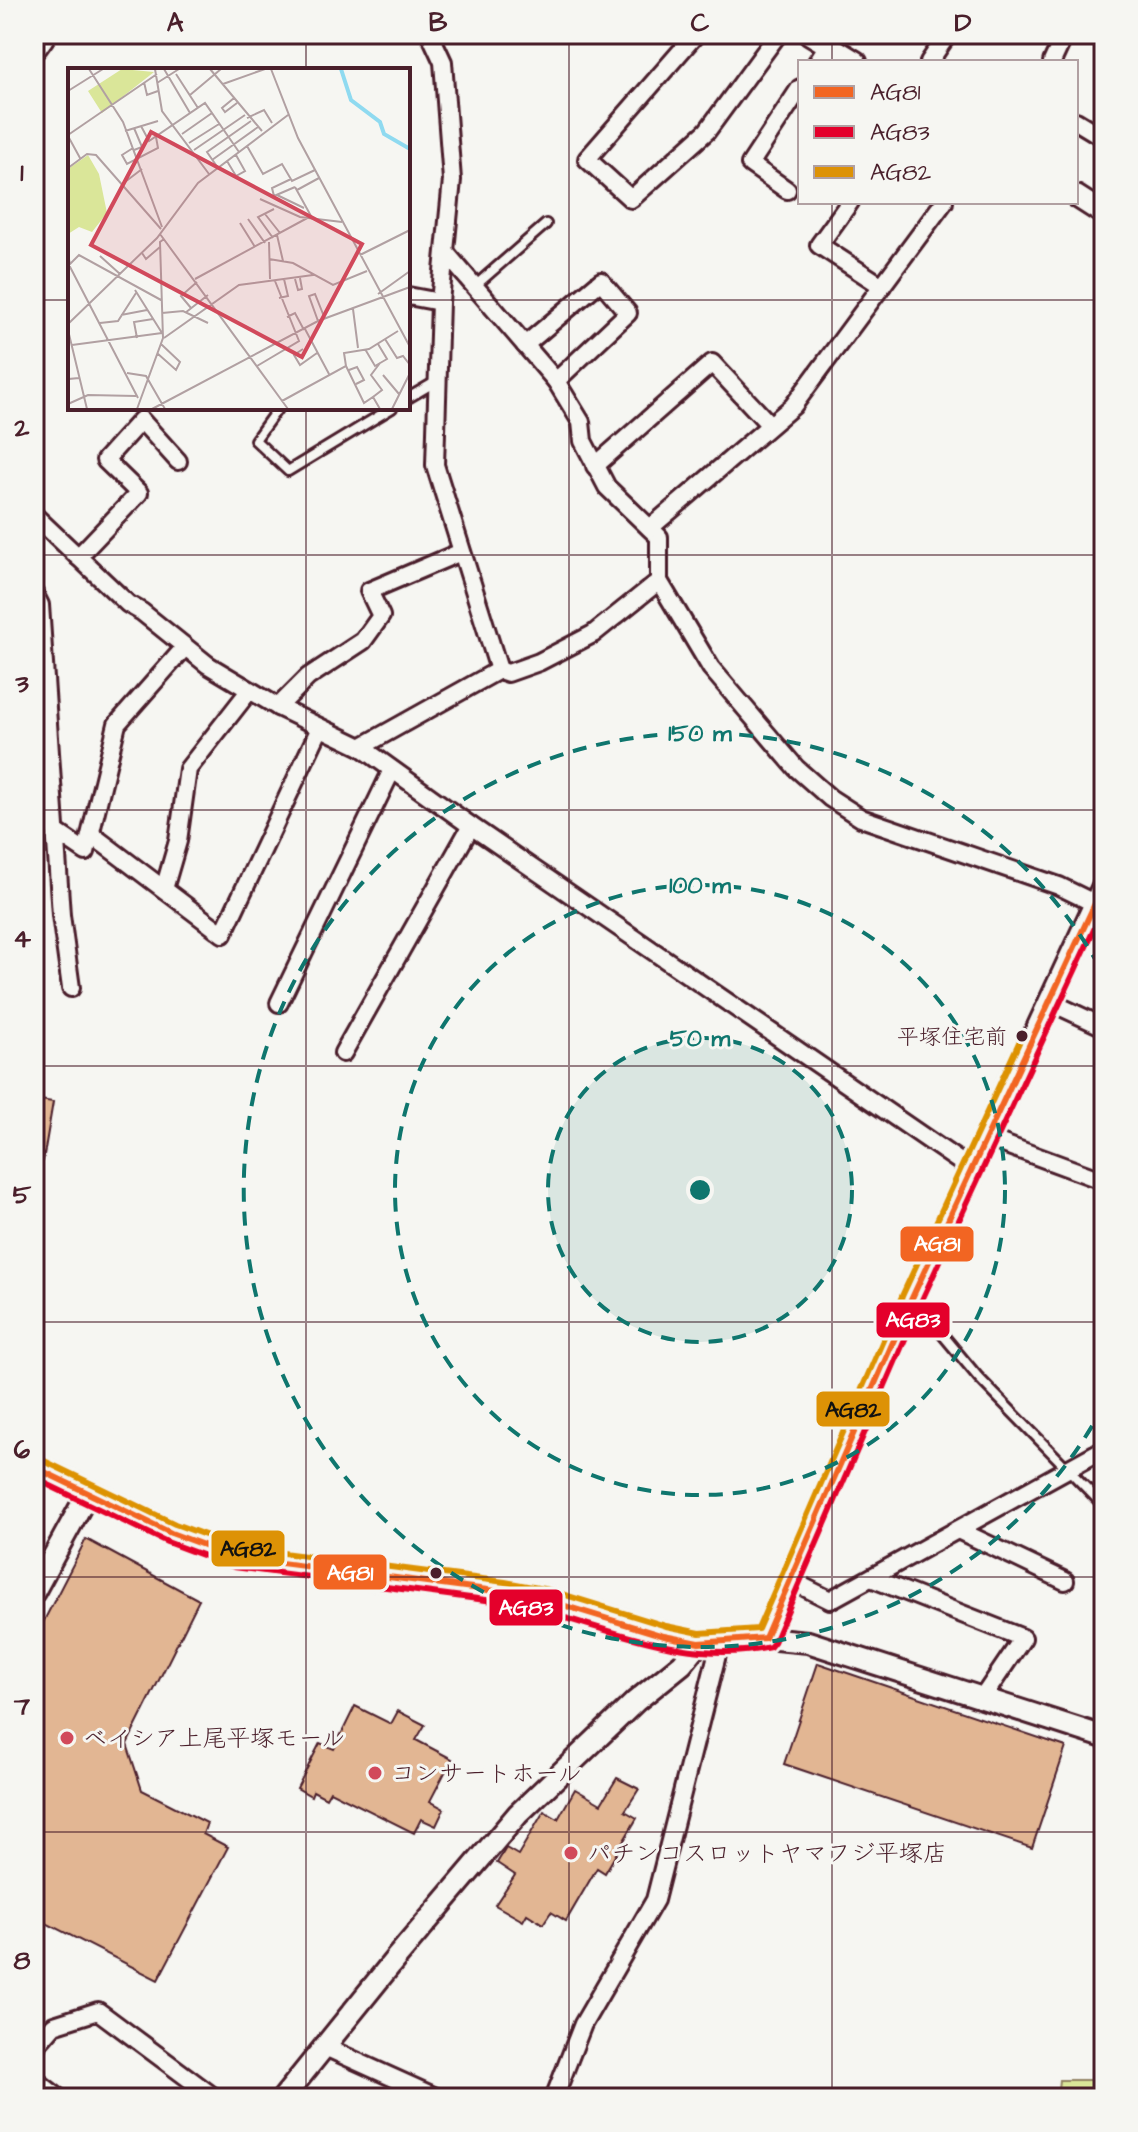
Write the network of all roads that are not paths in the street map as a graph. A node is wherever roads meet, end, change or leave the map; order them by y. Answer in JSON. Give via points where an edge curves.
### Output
{"nodes":[{"id":1,"x":42,"y":34,"type":"edge"},
{"id":2,"x":430,"y":34,"type":"edge"},
{"id":3,"x":696,"y":34,"type":"edge"},
{"id":4,"x":778,"y":34,"type":"edge"},
{"id":5,"x":810,"y":34,"type":"edge"},
{"id":6,"x":948,"y":34,"type":"edge"},
{"id":7,"x":1065,"y":34,"type":"edge"},
{"id":8,"x":1092,"y":34,"type":"edge"},
{"id":9,"x":1104,"y":41,"type":"edge"},
{"id":10,"x":34,"y":45,"type":"edge"},
{"id":11,"x":823,"y":54,"type":"edge"},
{"id":12,"x":848,"y":60,"type":"edge"},
{"id":13,"x":930,"y":60,"type":"edge"},
{"id":14,"x":1053,"y":60,"type":"edge"},
{"id":15,"x":798,"y":91,"type":"edge"},
{"id":16,"x":1078,"y":122,"type":"edge"},
{"id":17,"x":1104,"y":138,"type":"edge"},
{"id":18,"x":787,"y":190,"type":"dead end"},
{"id":19,"x":1078,"y":197,"type":"edge"},
{"id":20,"x":849,"y":204,"type":"edge"},
{"id":21,"x":943,"y":204,"type":"edge"},
{"id":22,"x":1104,"y":214,"type":"edge"},
{"id":23,"x":546,"y":224,"type":"dead end"},
{"id":24,"x":446,"y":253,"type":"junction"},
{"id":25,"x":475,"y":286,"type":"junction"},
{"id":26,"x":882,"y":286,"type":"junction"},
{"id":27,"x":410,"y":296,"type":"edge"},
{"id":28,"x":440,"y":302,"type":"junction"},
{"id":29,"x":525,"y":345,"type":"junction"},
{"id":30,"x":438,"y":380,"type":"junction"},
{"id":31,"x":556,"y":381,"type":"junction"},
{"id":32,"x":410,"y":397,"type":"edge"},
{"id":33,"x":277,"y":410,"type":"edge"},
{"id":34,"x":389,"y":410,"type":"edge"},
{"id":35,"x":769,"y":424,"type":"junction"},
{"id":36,"x":178,"y":461,"type":"dead end"},
{"id":37,"x":595,"y":466,"type":"junction"},
{"id":38,"x":34,"y":515,"type":"edge"},
{"id":39,"x":650,"y":528,"type":"junction"},
{"id":40,"x":461,"y":552,"type":"junction"},
{"id":41,"x":78,"y":557,"type":"junction"},
{"id":42,"x":659,"y":581,"type":"junction"},
{"id":43,"x":34,"y":593,"type":"edge"},
{"id":44,"x":185,"y":647,"type":"junction"},
{"id":45,"x":499,"y":670,"type":"junction"},
{"id":46,"x":249,"y":691,"type":"junction"},
{"id":47,"x":278,"y":707,"type":"junction"},
{"id":48,"x":320,"y":728,"type":"junction"},
{"id":49,"x":361,"y":747,"type":"junction"},
{"id":50,"x":392,"y":770,"type":"junction"},
{"id":51,"x":471,"y":826,"type":"junction"},
{"id":52,"x":55,"y":831,"type":"junction"},
{"id":53,"x":92,"y":835,"type":"junction"},
{"id":54,"x":1104,"y":884,"type":"edge"},
{"id":55,"x":164,"y":889,"type":"junction"},
{"id":56,"x":1099,"y":906,"type":"edge"},
{"id":57,"x":71,"y":988,"type":"dead end"},
{"id":58,"x":1048,"y":1001,"type":"junction"},
{"id":59,"x":279,"y":1003,"type":"dead end"},
{"id":60,"x":1104,"y":1027,"type":"edge"},
{"id":61,"x":343,"y":1053,"type":"dead end"},
{"id":62,"x":987,"y":1138,"type":"junction"},
{"id":63,"x":972,"y":1170,"type":"junction"},
{"id":64,"x":1104,"y":1181,"type":"edge"},
{"id":65,"x":912,"y":1298,"type":"junction"},
{"id":66,"x":1104,"y":1449,"type":"edge"},
{"id":67,"x":34,"y":1467,"type":"edge"},
{"id":68,"x":1068,"y":1470,"type":"junction"},
{"id":69,"x":88,"y":1493,"type":"junction"},
{"id":70,"x":1104,"y":1506,"type":"edge"},
{"id":71,"x":958,"y":1530,"type":"junction"},
{"id":72,"x":871,"y":1578,"type":"junction"},
{"id":73,"x":790,"y":1580,"type":"junction"},
{"id":74,"x":1065,"y":1581,"type":"dead end"},
{"id":75,"x":34,"y":1592,"type":"edge"},
{"id":76,"x":765,"y":1638,"type":"junction"},
{"id":77,"x":710,"y":1643,"type":"junction"},
{"id":78,"x":983,"y":1697,"type":"junction"},
{"id":79,"x":1104,"y":1737,"type":"edge"},
{"id":80,"x":325,"y":2047,"type":"junction"},
{"id":81,"x":34,"y":2048,"type":"edge"},
{"id":82,"x":34,"y":2079,"type":"edge"},
{"id":83,"x":59,"y":2098,"type":"edge"},
{"id":84,"x":215,"y":2098,"type":"edge"},
{"id":85,"x":283,"y":2098,"type":"edge"},
{"id":86,"x":438,"y":2098,"type":"edge"},
{"id":87,"x":554,"y":2098,"type":"edge"}],
"edges":[{"from":1,"to":10,"type":"main road"},
{"from":2,"to":24,"type":"street","via":[[443,62],[452,180]]},
{"from":3,"to":4,"type":"street","via":[[587,159],[631,199],[707,131]]},
{"from":5,"to":11,"type":"street"},
{"from":6,"to":13,"type":"street"},
{"from":7,"to":14,"type":"street"},
{"from":8,"to":9,"type":"street"},
{"from":11,"to":12,"type":"street"},
{"from":15,"to":18,"type":"street","via":[[750,164]]},
{"from":16,"to":17,"type":"street"},
{"from":19,"to":22,"type":"street"},
{"from":20,"to":26,"type":"street","via":[[819,245]]},
{"from":21,"to":26,"type":"street"},
{"from":23,"to":25,"type":"lane"},
{"from":24,"to":25,"type":"street"},
{"from":24,"to":28,"type":"street"},
{"from":25,"to":29,"type":"street"},
{"from":26,"to":35,"type":"street","via":[[793,406]]},
{"from":27,"to":28,"type":"street"},
{"from":28,"to":30,"type":"street"},
{"from":29,"to":31,"type":"street"},
{"from":29,"to":31,"type":"street","via":[[601,281],[628,313]]},
{"from":30,"to":32,"type":"lane"},
{"from":30,"to":40,"type":"street","via":[[435,465]]},
{"from":31,"to":37,"type":"street","via":[[581,422]]},
{"from":33,"to":34,"type":"lane","via":[[255,440],[288,471]]},
{"from":35,"to":37,"type":"street","via":[[712,363]]},
{"from":35,"to":39,"type":"street"},
{"from":36,"to":41,"type":"street","via":[[141,420],[105,460],[139,493]]},
{"from":37,"to":39,"type":"street","via":[[607,487]]},
{"from":38,"to":41,"type":"street"},
{"from":39,"to":42,"type":"street","via":[[659,537]]},
{"from":40,"to":45,"type":"street"},
{"from":40,"to":47,"type":"street","via":[[369,591],[381,616],[363,641],[308,677]]},
{"from":41,"to":44,"type":"street"},
{"from":42,"to":45,"type":"street","via":[[593,634],[539,662],[508,673]]},
{"from":42,"to":56,"type":"street","via":[[711,668],[796,768],[830,798],[861,818],[1059,886]]},
{"from":43,"to":52,"type":"street","via":[[40,605]]},
{"from":44,"to":46,"type":"street"},
{"from":44,"to":53,"type":"street","via":[[117,724]]},
{"from":45,"to":49,"type":"street"},
{"from":46,"to":47,"type":"street"},
{"from":46,"to":55,"type":"street","via":[[188,769],[178,841]]},
{"from":47,"to":48,"type":"street"},
{"from":48,"to":49,"type":"street"},
{"from":48,"to":55,"type":"street","via":[[223,934]]},
{"from":49,"to":50,"type":"street"},
{"from":50,"to":51,"type":"street"},
{"from":50,"to":59,"type":"street"},
{"from":51,"to":61,"type":"street"},
{"from":51,"to":63,"type":"street"},
{"from":52,"to":53,"type":"street","via":[[86,852]]},
{"from":52,"to":57,"type":"street"},
{"from":53,"to":55,"type":"street"},
{"from":54,"to":56,"type":"street"},
{"from":56,"to":58,"type":"street"},
{"from":58,"to":60,"type":"street"},
{"from":58,"to":62,"type":"street"},
{"from":62,"to":63,"type":"street"},
{"from":62,"to":64,"type":"street"},
{"from":63,"to":65,"type":"street"},
{"from":65,"to":68,"type":"lane","via":[[978,1377]]},
{"from":65,"to":73,"type":"street"},
{"from":66,"to":68,"type":"street"},
{"from":67,"to":69,"type":"street"},
{"from":68,"to":70,"type":"lane"},
{"from":68,"to":71,"type":"street"},
{"from":69,"to":75,"type":"street"},
{"from":69,"to":77,"type":"street","via":[[236,1557],[503,1592],[664,1636]]},
{"from":71,"to":72,"type":"street"},
{"from":71,"to":74,"type":"street"},
{"from":72,"to":73,"type":"street","via":[[830,1600]]},
{"from":72,"to":78,"type":"street","via":[[1023,1638]]},
{"from":73,"to":76,"type":"street"},
{"from":76,"to":77,"type":"street"},
{"from":76,"to":78,"type":"street","via":[[831,1648]]},
{"from":77,"to":80,"type":"street","via":[[636,1701],[518,1814]]},
{"from":77,"to":87,"type":"street","via":[[655,1900],[583,2024]]},
{"from":78,"to":79,"type":"street"},
{"from":80,"to":85,"type":"street"},
{"from":80,"to":86,"type":"street"},
{"from":81,"to":84,"type":"street","via":[[54,2025],[98,2011]]},
{"from":82,"to":83,"type":"street"}]}
